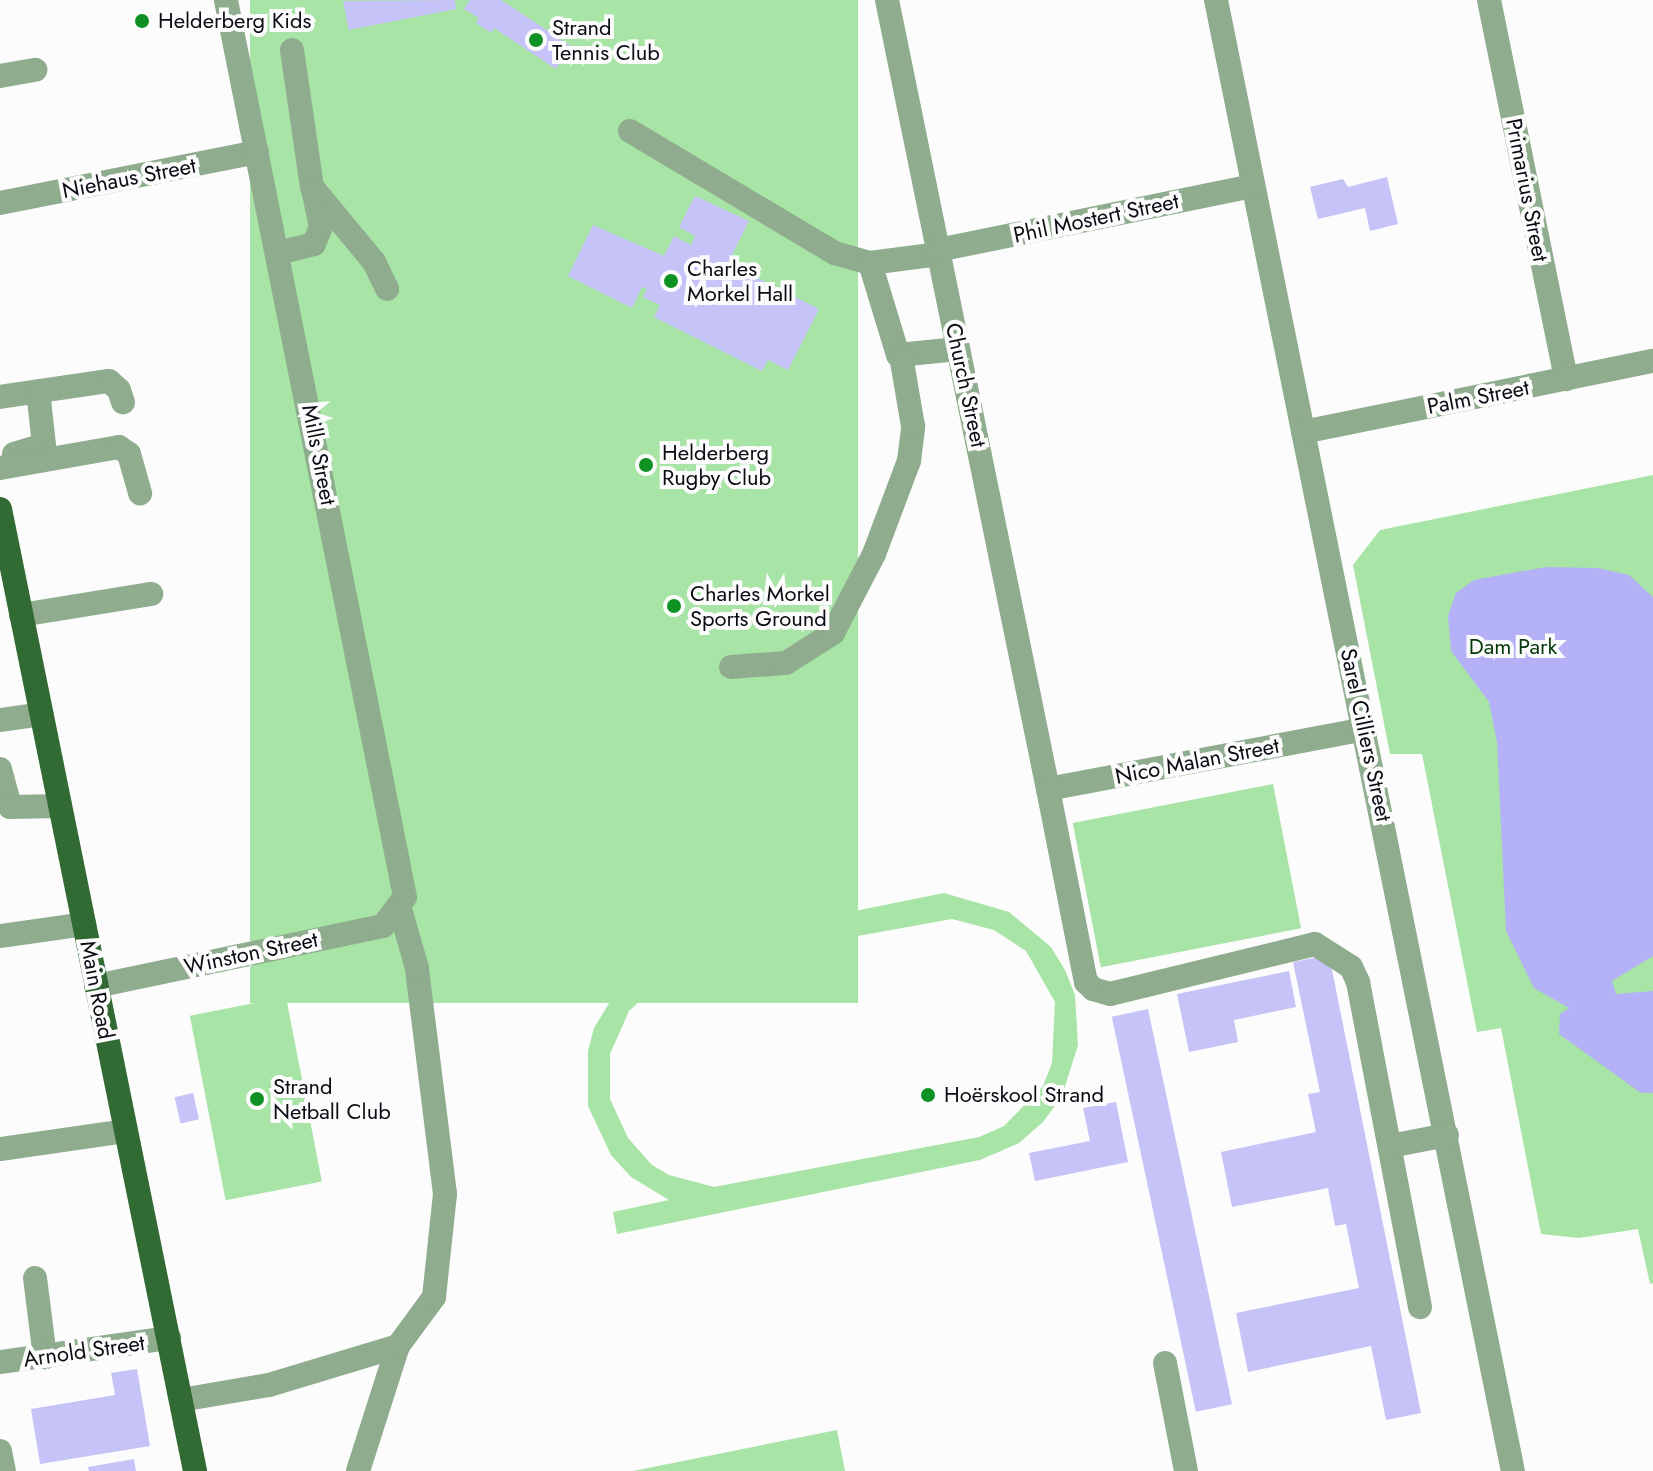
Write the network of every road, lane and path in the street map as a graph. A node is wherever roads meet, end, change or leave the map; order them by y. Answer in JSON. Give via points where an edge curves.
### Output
{"nodes":[{"id":1,"x":226,"y":0,"type":"edge"},
{"id":2,"x":887,"y":0,"type":"edge"},
{"id":3,"x":1216,"y":0,"type":"edge"},
{"id":4,"x":1489,"y":0,"type":"edge"},
{"id":5,"x":292,"y":50,"type":"dead end"},
{"id":6,"x":35,"y":70,"type":"dead end"},
{"id":7,"x":0,"y":76,"type":"edge"},
{"id":8,"x":630,"y":131,"type":"dead end"},
{"id":9,"x":257,"y":152,"type":"junction"},
{"id":10,"x":1253,"y":186,"type":"junction"},
{"id":11,"x":312,"y":187,"type":"junction"},
{"id":12,"x":0,"y":203,"type":"edge"},
{"id":13,"x":938,"y":252,"type":"junction"},
{"id":14,"x":278,"y":253,"type":"junction"},
{"id":15,"x":870,"y":263,"type":"junction"},
{"id":16,"x":387,"y":289,"type":"dead end"},
{"id":17,"x":958,"y":349,"type":"junction"},
{"id":18,"x":901,"y":356,"type":"junction"},
{"id":19,"x":1653,"y":361,"type":"edge"},
{"id":20,"x":1566,"y":379,"type":"junction"},
{"id":21,"x":38,"y":391,"type":"junction"},
{"id":22,"x":0,"y":397,"type":"edge"},
{"id":23,"x":123,"y":402,"type":"dead end"},
{"id":24,"x":1303,"y":432,"type":"junction"},
{"id":25,"x":0,"y":456,"type":"edge"},
{"id":26,"x":0,"y":468,"type":"edge"},
{"id":27,"x":140,"y":493,"type":"dead end"},
{"id":28,"x":0,"y":509,"type":"edge"},
{"id":29,"x":151,"y":594,"type":"dead end"},
{"id":30,"x":21,"y":615,"type":"junction"},
{"id":31,"x":731,"y":667,"type":"dead end"},
{"id":32,"x":42,"y":714,"type":"junction"},
{"id":33,"x":0,"y":720,"type":"edge"},
{"id":34,"x":1365,"y":729,"type":"junction"},
{"id":35,"x":0,"y":769,"type":"edge"},
{"id":36,"x":1046,"y":780,"type":"junction"},
{"id":37,"x":60,"y":806,"type":"junction"},
{"id":38,"x":400,"y":909,"type":"junction"},
{"id":39,"x":84,"y":924,"type":"junction"},
{"id":40,"x":0,"y":936,"type":"edge"},
{"id":41,"x":96,"y":986,"type":"junction"},
{"id":42,"x":125,"y":1131,"type":"junction"},
{"id":43,"x":1447,"y":1135,"type":"junction"},
{"id":44,"x":1390,"y":1146,"type":"junction"},
{"id":45,"x":0,"y":1149,"type":"edge"},
{"id":46,"x":35,"y":1278,"type":"dead end"},
{"id":47,"x":1420,"y":1307,"type":"dead end"},
{"id":48,"x":169,"y":1338,"type":"junction"},
{"id":49,"x":398,"y":1346,"type":"junction"},
{"id":50,"x":45,"y":1357,"type":"junction"},
{"id":51,"x":0,"y":1362,"type":"edge"},
{"id":52,"x":1165,"y":1363,"type":"dead end"},
{"id":53,"x":181,"y":1400,"type":"junction"},
{"id":54,"x":0,"y":1451,"type":"edge"},
{"id":55,"x":4,"y":1471,"type":"edge"},
{"id":56,"x":195,"y":1471,"type":"edge"},
{"id":57,"x":358,"y":1471,"type":"edge"},
{"id":58,"x":1186,"y":1471,"type":"edge"},
{"id":59,"x":1513,"y":1471,"type":"edge"}],
"edges":[{"from":1,"to":9,"type":"street","name":"Mills Street"},
{"from":2,"to":13,"type":"street","name":"Church Street"},
{"from":3,"to":10,"type":"street","name":"Sarel Cilliers Street"},
{"from":4,"to":20,"type":"street","name":"Primarius Street"},
{"from":5,"to":11,"type":"street"},
{"from":6,"to":7,"type":"street"},
{"from":8,"to":15,"type":"street","via":[[835,253]]},
{"from":9,"to":12,"type":"street","name":"Niehaus Street"},
{"from":9,"to":14,"type":"street","name":"Mills Street"},
{"from":10,"to":13,"type":"street","name":"Phil Mostert Street"},
{"from":10,"to":24,"type":"street","name":"Sarel Cilliers Street"},
{"from":11,"to":14,"type":"street","via":[[321,227],[314,244]]},
{"from":11,"to":16,"type":"street","via":[[374,262]]},
{"from":13,"to":15,"type":"street","name":"Phil Mostert Street"},
{"from":13,"to":17,"type":"street","name":"Church Street"},
{"from":14,"to":38,"type":"street","name":"Mills Street","via":[[405,884]]},
{"from":15,"to":18,"type":"street"},
{"from":17,"to":18,"type":"street"},
{"from":17,"to":36,"type":"street","name":"Church Street"},
{"from":18,"to":31,"type":"street","via":[[913,426],[909,461],[874,554],[833,633],[786,663]]},
{"from":19,"to":20,"type":"street","name":"Palm Street"},
{"from":20,"to":24,"type":"street","name":"Palm Street"},
{"from":21,"to":22,"type":"street"},
{"from":21,"to":23,"type":"street","via":[[109,381]]},
{"from":21,"to":25,"type":"street","via":[[44,445]]},
{"from":24,"to":34,"type":"street","name":"Sarel Cilliers Street"},
{"from":26,"to":27,"type":"street","via":[[119,447],[129,454]]},
{"from":28,"to":30,"type":"main road","name":"Main Road"},
{"from":29,"to":30,"type":"street"},
{"from":30,"to":32,"type":"main road","name":"Main Road"},
{"from":32,"to":33,"type":"street"},
{"from":32,"to":37,"type":"main road","name":"Main Road"},
{"from":34,"to":36,"type":"street","name":"Nico Malan Street"},
{"from":34,"to":43,"type":"street","name":"Sarel Cilliers Street"},
{"from":35,"to":37,"type":"street","via":[[10,807]]},
{"from":36,"to":44,"type":"street","name":"Church Street","via":[[1086,982],[1110,994],[1315,944],[1326,947],[1351,967],[1358,982]]},
{"from":37,"to":39,"type":"main road","name":"Main Road"},
{"from":38,"to":41,"type":"street","name":"Winston Street","via":[[383,926]]},
{"from":38,"to":49,"type":"street","name":"Mills Street","via":[[417,968],[445,1194],[434,1297]]},
{"from":39,"to":40,"type":"street"},
{"from":39,"to":41,"type":"main road","name":"Main Road"},
{"from":41,"to":42,"type":"main road","name":"Main Road"},
{"from":42,"to":45,"type":"street"},
{"from":42,"to":48,"type":"main road","name":"Main Road"},
{"from":43,"to":44,"type":"street"},
{"from":43,"to":59,"type":"street","name":"Sarel Cilliers Street"},
{"from":44,"to":47,"type":"street"},
{"from":46,"to":50,"type":"street"},
{"from":48,"to":50,"type":"street","name":"Arnold Street"},
{"from":48,"to":53,"type":"main road","name":"Main Road"},
{"from":49,"to":53,"type":"street","via":[[269,1385]]},
{"from":49,"to":57,"type":"street","name":"Mills Street"},
{"from":50,"to":51,"type":"street","name":"Arnold Street"},
{"from":52,"to":58,"type":"street"},
{"from":53,"to":56,"type":"main road","name":"Main Road"},
{"from":54,"to":55,"type":"street"}]}
